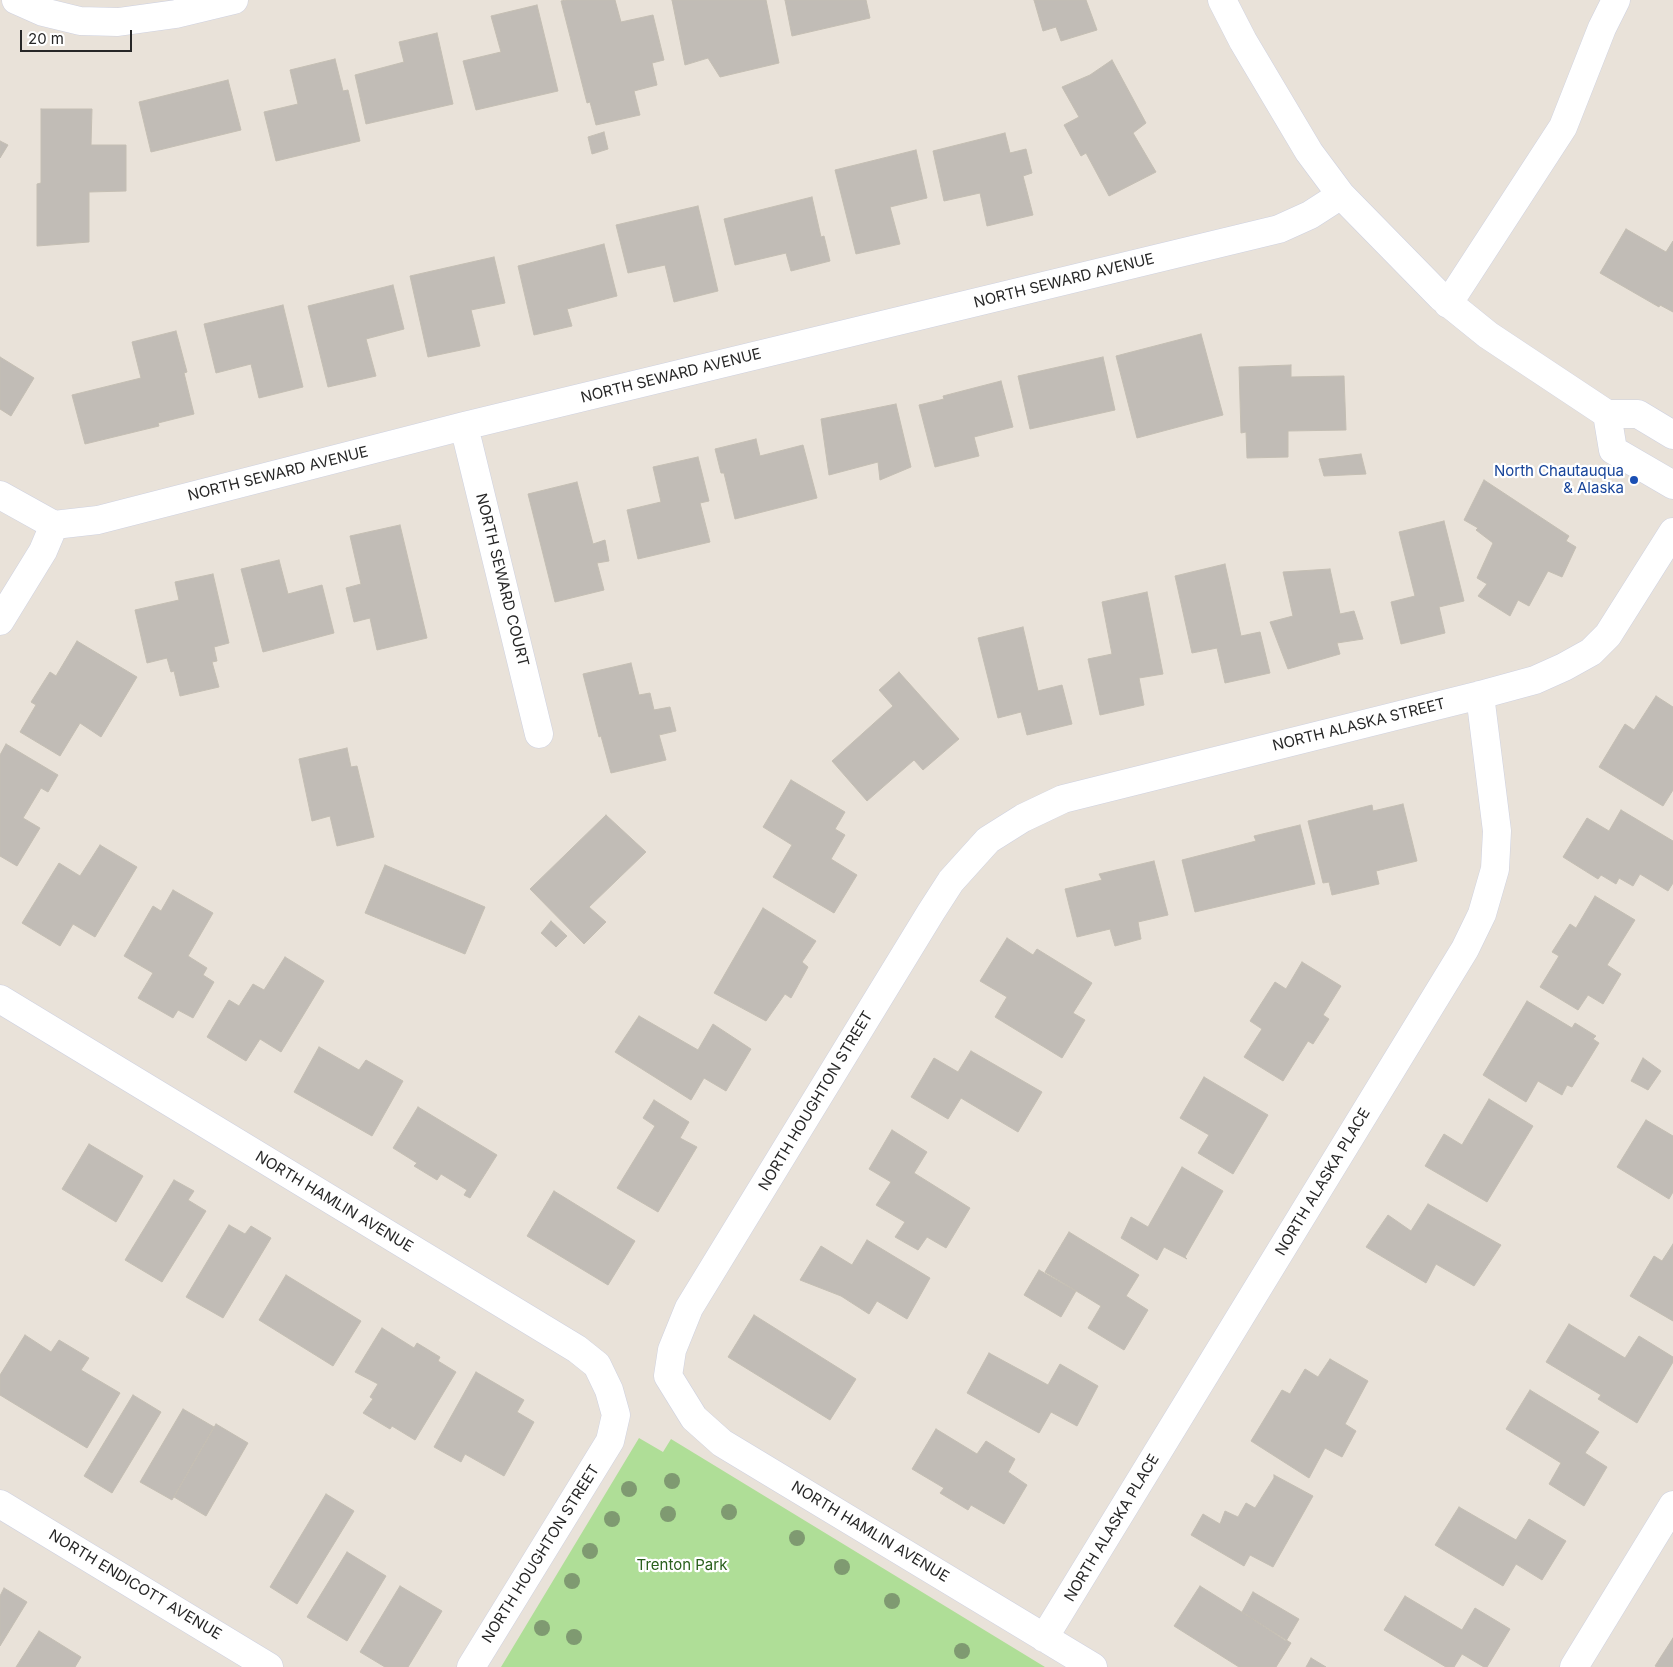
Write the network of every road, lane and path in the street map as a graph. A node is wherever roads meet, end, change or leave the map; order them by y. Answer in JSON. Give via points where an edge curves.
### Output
{"nodes":[{"id":1,"x":16,"y":0,"type":"edge"},
{"id":2,"x":234,"y":0,"type":"edge"},
{"id":3,"x":1616,"y":0,"type":"edge"},
{"id":4,"x":1225,"y":1,"type":"edge"},
{"id":5,"x":1340,"y":195,"type":"junction"},
{"id":6,"x":1448,"y":304,"type":"junction"},
{"id":7,"x":1608,"y":414,"type":"junction"},
{"id":8,"x":464,"y":426,"type":"junction"},
{"id":9,"x":1673,"y":435,"type":"edge"},
{"id":10,"x":1673,"y":485,"type":"edge"},
{"id":11,"x":0,"y":495,"type":"edge"},
{"id":12,"x":54,"y":525,"type":"junction"},
{"id":13,"x":1673,"y":532,"type":"edge"},
{"id":14,"x":0,"y":621,"type":"edge"},
{"id":15,"x":1480,"y":695,"type":"junction"},
{"id":16,"x":539,"y":734,"type":"dead end"},
{"id":17,"x":988,"y":840,"type":"joint"},
{"id":18,"x":0,"y":999,"type":"edge"},
{"id":19,"x":668,"y":1376,"type":"joint"},
{"id":20,"x":610,"y":1441,"type":"joint"},
{"id":21,"x":0,"y":1504,"type":"edge"},
{"id":22,"x":1672,"y":1511,"type":"edge"},
{"id":23,"x":1044,"y":1638,"type":"junction"},
{"id":24,"x":270,"y":1667,"type":"edge"},
{"id":25,"x":471,"y":1667,"type":"edge"},
{"id":26,"x":1093,"y":1667,"type":"edge"},
{"id":27,"x":1574,"y":1667,"type":"edge"}],
"edges":[{"from":1,"to":2,"type":"street","via":[[43,12],[80,20],[118,22],[176,14]]},
{"from":3,"to":6,"type":"street","via":[[1563,127]]},
{"from":4,"to":5,"type":"street","via":[[1243,41],[1309,152]]},
{"from":5,"to":6,"type":"street"},
{"from":5,"to":8,"type":"street","name":"NORTH SEWARD AVENUE","via":[[1310,215],[1278,228]]},
{"from":6,"to":7,"type":"street","via":[[1488,335]]},
{"from":7,"to":9,"type":"street","via":[[1638,414]]},
{"from":7,"to":10,"type":"street","via":[[1613,450]]},
{"from":8,"to":12,"type":"street","name":"NORTH SEWARD AVENUE","via":[[98,520]]},
{"from":8,"to":16,"type":"street","name":"NORTH SEWARD COURT"},
{"from":11,"to":12,"type":"street"},
{"from":12,"to":14,"type":"street","via":[[43,551]]},
{"from":13,"to":15,"type":"street","name":"NORTH ALASKA STREET","via":[[1625,611],[1591,652],[1535,680]]},
{"from":15,"to":17,"type":"street","name":"NORTH ALASKA STREET","via":[[1063,799],[1023,818]]},
{"from":15,"to":23,"type":"street","name":"NORTH ALASKA PLACE","via":[[1498,831],[1495,869],[1482,914],[1460,958]]},
{"from":17,"to":19,"type":"street","name":"NORTH HOUGHTON STREET","via":[[951,881],[931,912],[689,1308],[672,1350]]},
{"from":18,"to":20,"type":"street","name":"NORTH HAMLIN AVENUE","via":[[577,1349],[596,1365],[609,1390],[616,1415]]},
{"from":19,"to":23,"type":"street","name":"NORTH HAMLIN AVENUE","via":[[694,1418],[722,1443]]},
{"from":20,"to":25,"type":"street","name":"NORTH HOUGHTON STREET"},
{"from":21,"to":24,"type":"street","name":"NORTH ENDICOTT AVENUE"},
{"from":22,"to":27,"type":"street"},
{"from":23,"to":26,"type":"street","name":"NORTH HAMLIN AVENUE"}]}
